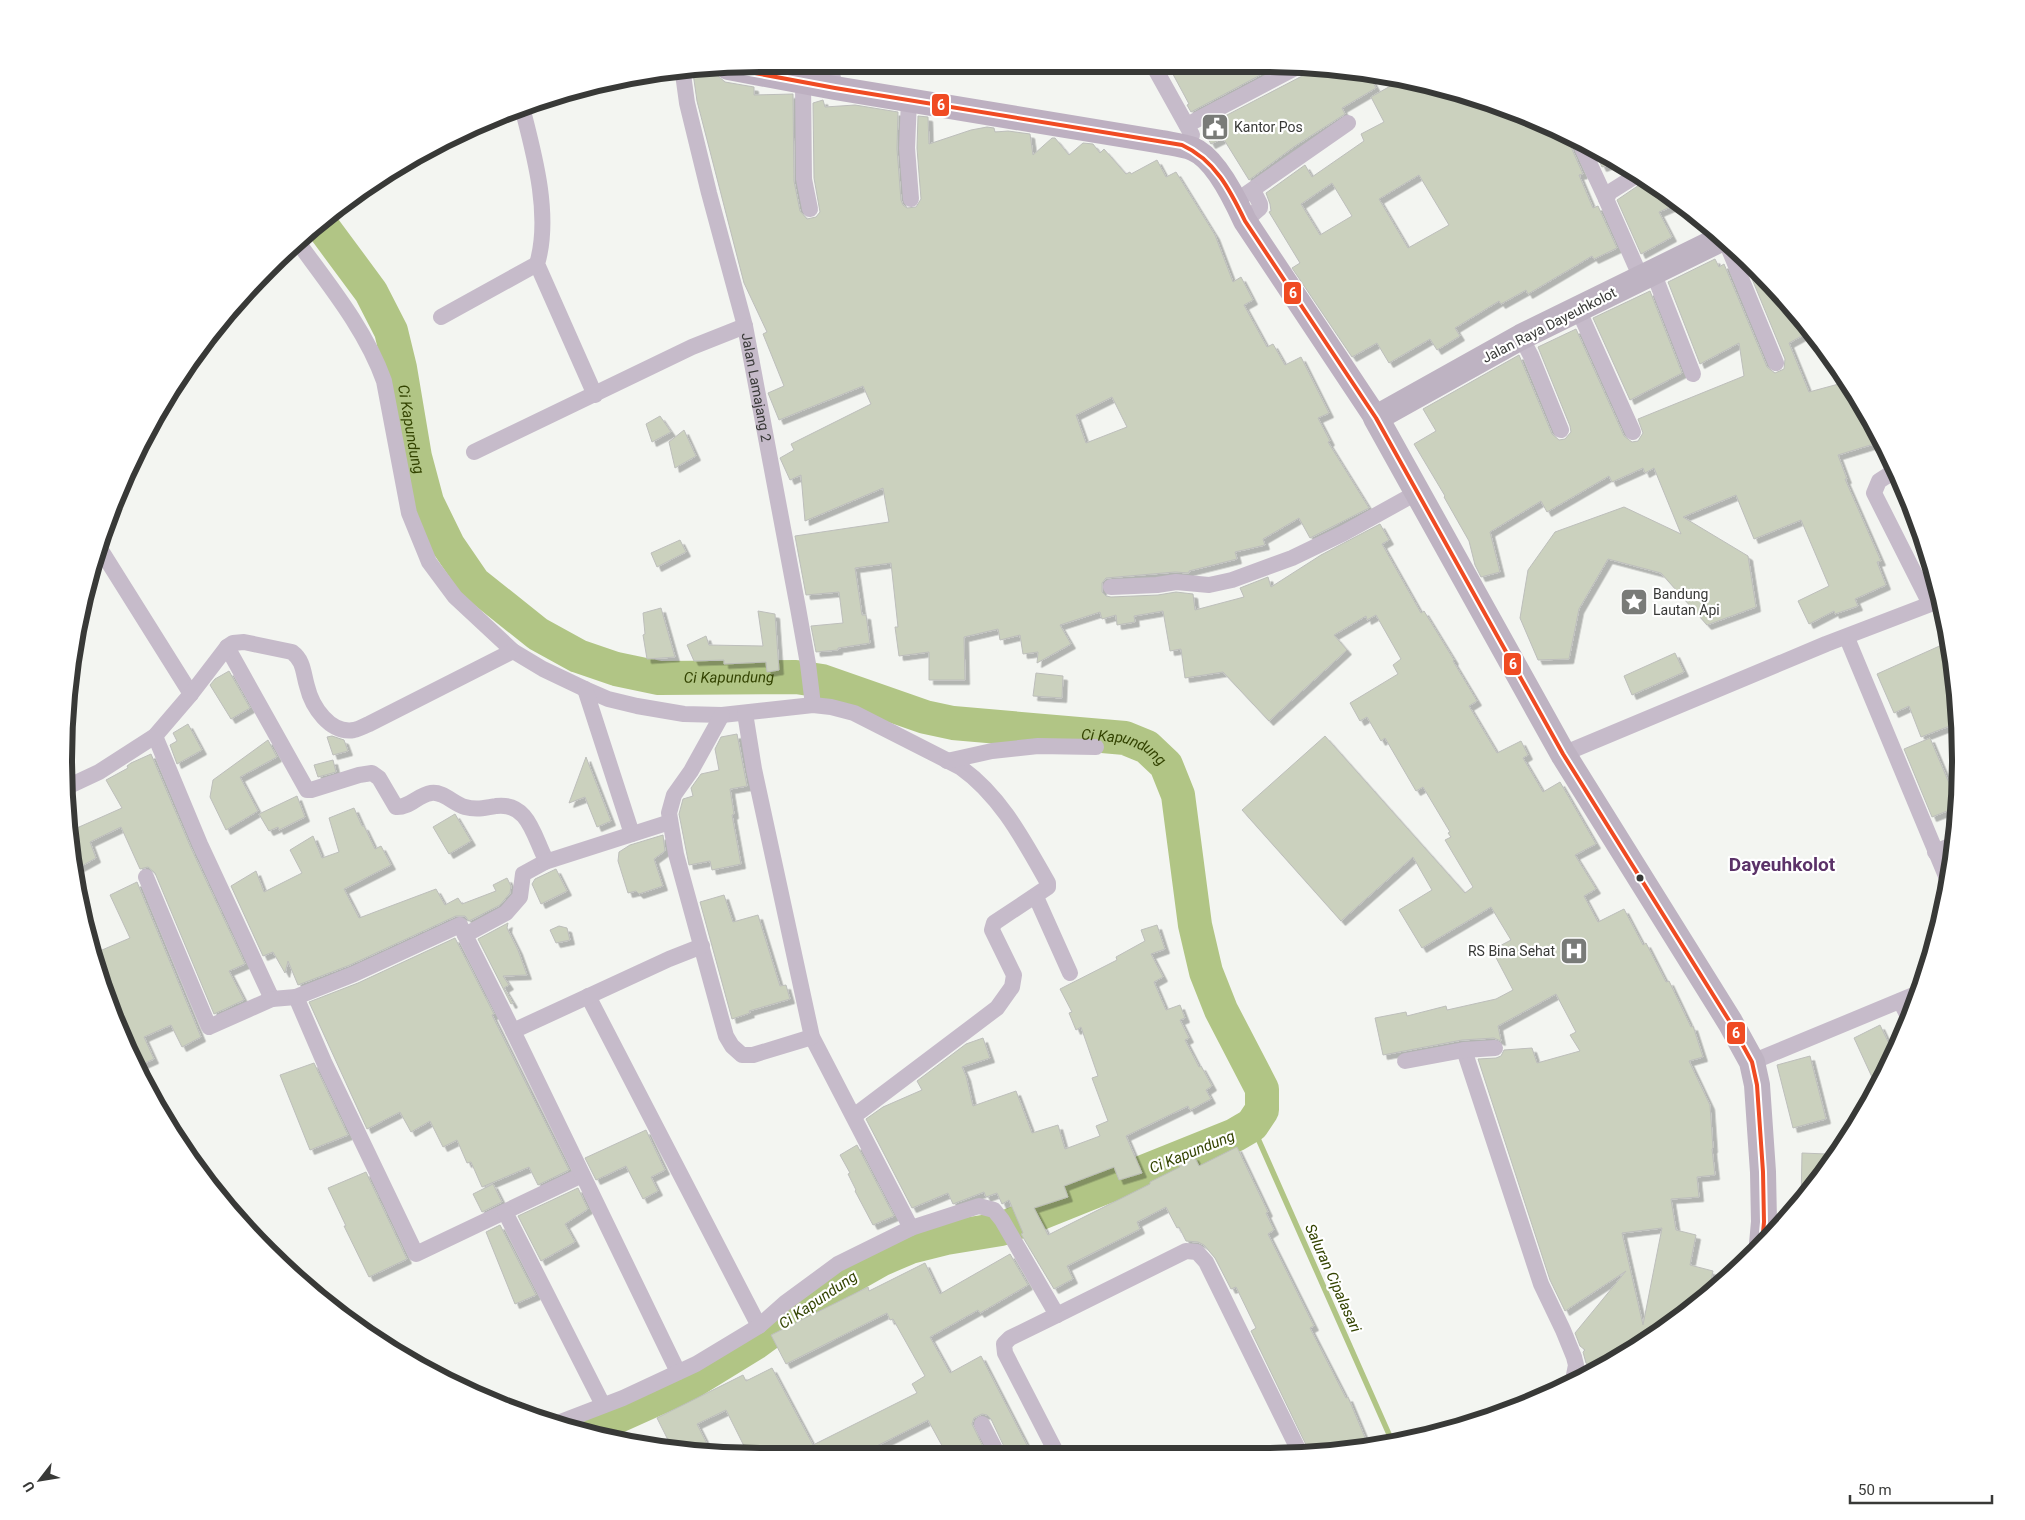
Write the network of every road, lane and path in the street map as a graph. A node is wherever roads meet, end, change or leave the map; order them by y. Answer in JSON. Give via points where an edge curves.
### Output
{"nodes":[{"id":1,"x":751,"y":72,"type":"edge"},
{"id":2,"x":832,"y":72,"type":"edge"},
{"id":3,"x":1157,"y":72,"type":"edge"},
{"id":4,"x":1286,"y":73,"type":"edge"},
{"id":5,"x":683,"y":77,"type":"edge"},
{"id":6,"x":802,"y":82,"type":"junction"},
{"id":7,"x":835,"y":88,"type":"junction"},
{"id":8,"x":909,"y":100,"type":"junction"},
{"id":9,"x":524,"y":115,"type":"edge"},
{"id":10,"x":1348,"y":123,"type":"dead end"},
{"id":11,"x":1187,"y":125,"type":"junction"},
{"id":12,"x":1584,"y":151,"type":"edge"},
{"id":13,"x":1202,"y":154,"type":"junction"},
{"id":14,"x":1631,"y":179,"type":"edge"},
{"id":15,"x":911,"y":199,"type":"dead end"},
{"id":16,"x":1606,"y":199,"type":"junction"},
{"id":17,"x":1245,"y":204,"type":"junction"},
{"id":18,"x":810,"y":209,"type":"dead end"},
{"id":19,"x":1716,"y":241,"type":"edge"},
{"id":20,"x":302,"y":248,"type":"edge"},
{"id":21,"x":1732,"y":256,"type":"edge"},
{"id":22,"x":538,"y":264,"type":"junction"},
{"id":23,"x":1647,"y":275,"type":"junction"},
{"id":24,"x":1578,"y":309,"type":"junction"},
{"id":25,"x":440,"y":317,"type":"dead end"},
{"id":26,"x":746,"y":326,"type":"junction"},
{"id":27,"x":1521,"y":337,"type":"junction"},
{"id":28,"x":1776,"y":363,"type":"dead end"},
{"id":29,"x":1693,"y":374,"type":"dead end"},
{"id":30,"x":595,"y":395,"type":"junction"},
{"id":31,"x":1376,"y":418,"type":"junction"},
{"id":32,"x":1561,"y":430,"type":"dead end"},
{"id":33,"x":1633,"y":432,"type":"dead end"},
{"id":34,"x":474,"y":452,"type":"dead end"},
{"id":35,"x":1890,"y":474,"type":"edge"},
{"id":36,"x":1418,"y":492,"type":"junction"},
{"id":37,"x":104,"y":555,"type":"edge"},
{"id":38,"x":1111,"y":587,"type":"dead end"},
{"id":39,"x":1933,"y":598,"type":"edge"},
{"id":40,"x":1934,"y":603,"type":"edge"},
{"id":41,"x":1846,"y":638,"type":"junction"},
{"id":42,"x":227,"y":647,"type":"junction"},
{"id":43,"x":513,"y":651,"type":"junction"},
{"id":44,"x":585,"y":689,"type":"junction"},
{"id":45,"x":191,"y":694,"type":"junction"},
{"id":46,"x":813,"y":701,"type":"junction"},
{"id":47,"x":745,"y":714,"type":"junction"},
{"id":48,"x":722,"y":715,"type":"junction"},
{"id":49,"x":154,"y":736,"type":"junction"},
{"id":50,"x":1096,"y":747,"type":"dead end"},
{"id":51,"x":1563,"y":754,"type":"junction"},
{"id":52,"x":948,"y":761,"type":"junction"},
{"id":53,"x":73,"y":784,"type":"edge"},
{"id":54,"x":670,"y":822,"type":"junction"},
{"id":55,"x":632,"y":834,"type":"junction"},
{"id":56,"x":1947,"y":847,"type":"edge"},
{"id":57,"x":1935,"y":852,"type":"junction"},
{"id":58,"x":545,"y":862,"type":"junction"},
{"id":59,"x":1943,"y":870,"type":"edge"},
{"id":60,"x":146,"y":877,"type":"dead end"},
{"id":61,"x":1036,"y":897,"type":"junction"},
{"id":62,"x":465,"y":935,"type":"junction"},
{"id":63,"x":702,"y":946,"type":"junction"},
{"id":64,"x":1070,"y":973,"type":"dead end"},
{"id":65,"x":588,"y":996,"type":"junction"},
{"id":66,"x":296,"y":997,"type":"junction"},
{"id":67,"x":1910,"y":997,"type":"edge"},
{"id":68,"x":272,"y":999,"type":"junction"},
{"id":69,"x":1900,"y":1001,"type":"junction"},
{"id":70,"x":1905,"y":1010,"type":"edge"},
{"id":71,"x":513,"y":1031,"type":"junction"},
{"id":72,"x":812,"y":1037,"type":"junction"},
{"id":73,"x":1495,"y":1048,"type":"dead end"},
{"id":74,"x":1464,"y":1050,"type":"junction"},
{"id":75,"x":1405,"y":1060,"type":"dead end"},
{"id":76,"x":1752,"y":1062,"type":"junction"},
{"id":77,"x":854,"y":1116,"type":"junction"},
{"id":78,"x":582,"y":1175,"type":"junction"},
{"id":79,"x":505,"y":1212,"type":"junction"},
{"id":80,"x":911,"y":1228,"type":"junction"},
{"id":81,"x":1763,"y":1233,"type":"edge"},
{"id":82,"x":1057,"y":1315,"type":"junction"},
{"id":83,"x":758,"y":1326,"type":"junction"},
{"id":84,"x":678,"y":1372,"type":"junction"},
{"id":85,"x":1574,"y":1374,"type":"edge"},
{"id":86,"x":603,"y":1406,"type":"junction"},
{"id":87,"x":568,"y":1420,"type":"edge"},
{"id":88,"x":982,"y":1424,"type":"dead end"},
{"id":89,"x":1297,"y":1447,"type":"edge"},
{"id":90,"x":994,"y":1448,"type":"edge"},
{"id":91,"x":1054,"y":1448,"type":"edge"}],
"edges":[{"from":1,"to":6,"type":"main road"},
{"from":2,"to":7,"type":"street"},
{"from":3,"to":11,"type":"street"},
{"from":4,"to":11,"type":"street"},
{"from":5,"to":26,"type":"street","name":"Jalan Lamajang 2","via":[[708,193]]},
{"from":6,"to":7,"type":"main road"},
{"from":6,"to":18,"type":"street","via":[[804,179]]},
{"from":7,"to":8,"type":"main road"},
{"from":8,"to":13,"type":"main road","via":[[1162,142],[1188,147]]},
{"from":8,"to":15,"type":"street","via":[[907,148]]},
{"from":9,"to":22,"type":"street","via":[[540,189],[542,229]]},
{"from":10,"to":17,"type":"street"},
{"from":11,"to":13,"type":"street"},
{"from":12,"to":16,"type":"street"},
{"from":13,"to":17,"type":"main road"},
{"from":14,"to":16,"type":"street","via":[[1610,192]]},
{"from":16,"to":23,"type":"street"},
{"from":17,"to":31,"type":"main road"},
{"from":19,"to":23,"type":"main road","name":"Jalan Raya Dayeuhkolot"},
{"from":20,"to":43,"type":"street","via":[[377,361],[386,389],[410,513],[429,562],[455,596]]},
{"from":21,"to":28,"type":"street"},
{"from":22,"to":25,"type":"street"},
{"from":22,"to":30,"type":"street"},
{"from":23,"to":24,"type":"main road","name":"Jalan Raya Dayeuhkolot"},
{"from":23,"to":29,"type":"street"},
{"from":24,"to":27,"type":"main road","name":"Jalan Raya Dayeuhkolot"},
{"from":24,"to":33,"type":"street"},
{"from":26,"to":30,"type":"street","via":[[692,347]]},
{"from":26,"to":46,"type":"street","name":"Jalan Lamajang 2"},
{"from":27,"to":31,"type":"main road","name":"Jalan Raya Dayeuhkolot"},
{"from":27,"to":32,"type":"street"},
{"from":30,"to":34,"type":"street"},
{"from":31,"to":36,"type":"main road"},
{"from":35,"to":39,"type":"street","via":[[1879,481],[1874,493]]},
{"from":36,"to":38,"type":"street","via":[[1292,558],[1232,580],[1209,585],[1176,582]]},
{"from":36,"to":51,"type":"main road"},
{"from":37,"to":45,"type":"street"},
{"from":40,"to":41,"type":"street"},
{"from":41,"to":51,"type":"street"},
{"from":41,"to":57,"type":"street"},
{"from":42,"to":43,"type":"street","via":[[244,642],[292,652],[303,666],[313,703],[336,728],[346,730],[356,730],[369,724]]},
{"from":42,"to":45,"type":"street"},
{"from":42,"to":58,"type":"street","via":[[307,790],[372,773],[379,778],[396,807],[434,792],[469,808],[512,807],[523,813]]},
{"from":43,"to":44,"type":"street"},
{"from":44,"to":48,"type":"street","via":[[637,706],[684,714]]},
{"from":44,"to":55,"type":"street"},
{"from":45,"to":49,"type":"street"},
{"from":46,"to":47,"type":"street"},
{"from":46,"to":52,"type":"street","via":[[854,713]]},
{"from":47,"to":48,"type":"street"},
{"from":47,"to":72,"type":"street"},
{"from":48,"to":54,"type":"street","via":[[674,796]]},
{"from":49,"to":53,"type":"street","via":[[100,772]]},
{"from":49,"to":68,"type":"street"},
{"from":50,"to":52,"type":"street","via":[[1038,746],[992,751]]},
{"from":51,"to":76,"type":"main road"},
{"from":52,"to":61,"type":"street","via":[[971,775],[1017,828],[1048,883],[1046,890]]},
{"from":54,"to":55,"type":"street"},
{"from":54,"to":63,"type":"street"},
{"from":55,"to":58,"type":"street"},
{"from":56,"to":57,"type":"street"},
{"from":57,"to":59,"type":"street"},
{"from":58,"to":62,"type":"street","via":[[523,874],[520,897],[506,913]]},
{"from":60,"to":68,"type":"street","via":[[209,1027]]},
{"from":61,"to":64,"type":"street"},
{"from":61,"to":77,"type":"street","via":[[992,927],[1014,975],[1012,987],[997,1008]]},
{"from":62,"to":66,"type":"street","via":[[460,926]]},
{"from":62,"to":71,"type":"street"},
{"from":63,"to":65,"type":"street"},
{"from":63,"to":72,"type":"street","via":[[726,1036],[742,1055],[754,1055]]},
{"from":65,"to":71,"type":"street"},
{"from":65,"to":83,"type":"street"},
{"from":66,"to":68,"type":"street"},
{"from":66,"to":79,"type":"street","via":[[416,1254]]},
{"from":67,"to":69,"type":"street"},
{"from":69,"to":70,"type":"street"},
{"from":69,"to":76,"type":"street"},
{"from":71,"to":78,"type":"street"},
{"from":72,"to":77,"type":"street"},
{"from":73,"to":74,"type":"street"},
{"from":74,"to":75,"type":"street"},
{"from":74,"to":85,"type":"street","via":[[1542,1284],[1574,1357]]},
{"from":76,"to":81,"type":"main road","via":[[1762,1145]]},
{"from":77,"to":80,"type":"street"},
{"from":78,"to":79,"type":"street"},
{"from":78,"to":84,"type":"street"},
{"from":79,"to":86,"type":"street"},
{"from":80,"to":82,"type":"street","via":[[979,1206],[994,1210]]},
{"from":80,"to":83,"type":"street","via":[[838,1264]]},
{"from":82,"to":89,"type":"street","via":[[1186,1251],[1198,1252],[1206,1262]]},
{"from":82,"to":91,"type":"street","via":[[1004,1344],[1005,1353]]},
{"from":83,"to":84,"type":"street"},
{"from":84,"to":86,"type":"street"},
{"from":86,"to":87,"type":"street"},
{"from":88,"to":90,"type":"street"}]}
